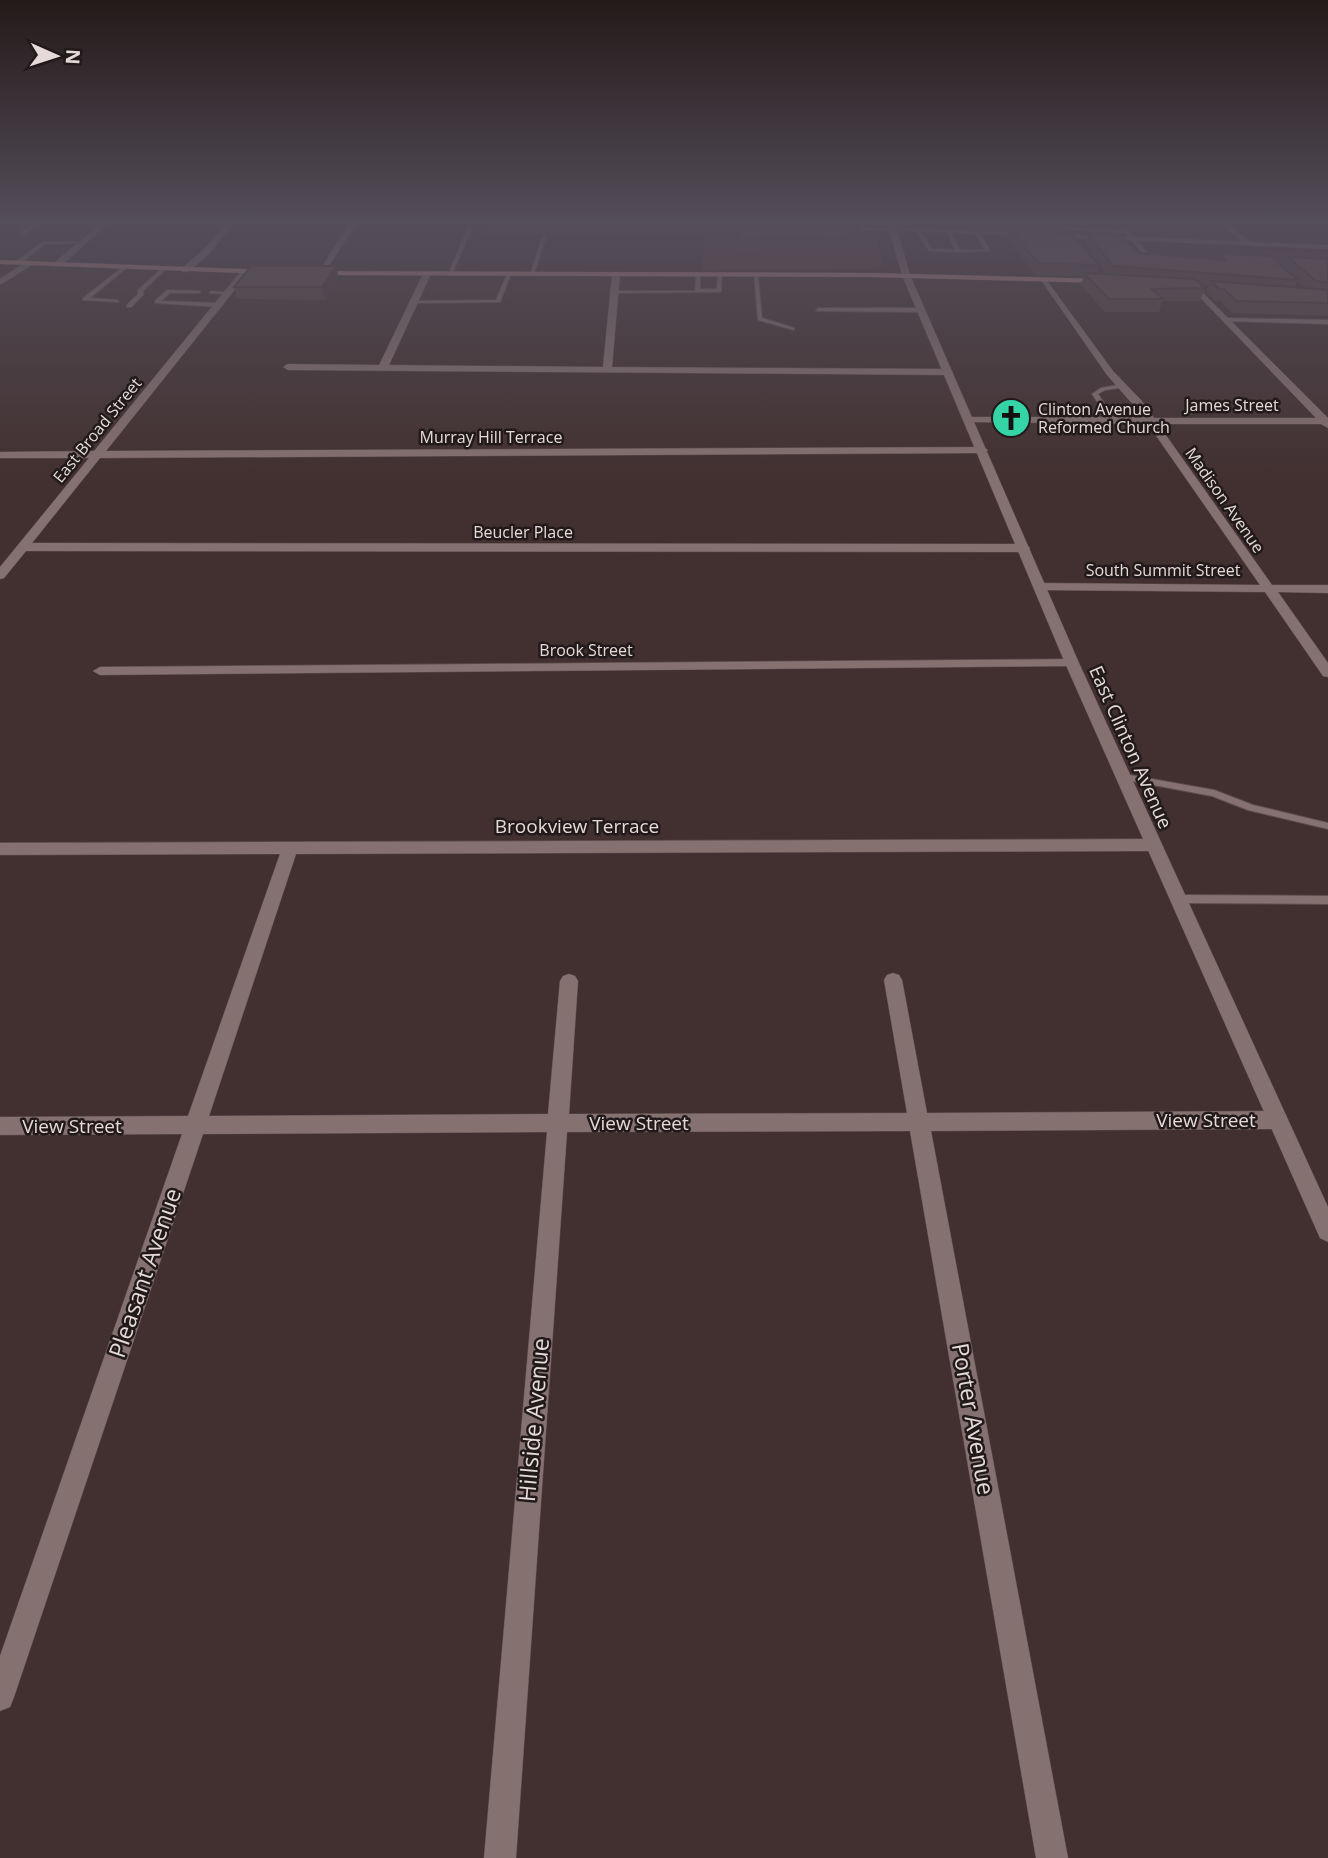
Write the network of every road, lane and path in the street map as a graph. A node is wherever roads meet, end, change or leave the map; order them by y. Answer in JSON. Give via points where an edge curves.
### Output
{"nodes":[{"id":1,"x":217,"y":308,"type":"edge"},
{"id":2,"x":410,"y":308,"type":"edge"},
{"id":3,"x":613,"y":308,"type":"edge"},
{"id":4,"x":759,"y":308,"type":"edge"},
{"id":5,"x":1064,"y":308,"type":"edge"},
{"id":6,"x":1215,"y":308,"type":"edge"},
{"id":7,"x":818,"y":310,"type":"dead end"},
{"id":8,"x":848,"y":310,"type":"joint"},
{"id":9,"x":921,"y":310,"type":"joint"},
{"id":10,"x":1227,"y":320,"type":"junction"},
{"id":11,"x":1328,"y":322,"type":"edge"},
{"id":12,"x":792,"y":329,"type":"dead end"},
{"id":13,"x":288,"y":367,"type":"dead end"},
{"id":14,"x":383,"y":367,"type":"junction"},
{"id":15,"x":607,"y":368,"type":"junction"},
{"id":16,"x":948,"y":372,"type":"junction"},
{"id":17,"x":1123,"y":386,"type":"junction"},
{"id":18,"x":969,"y":420,"type":"junction"},
{"id":19,"x":1113,"y":421,"type":"junction"},
{"id":20,"x":1150,"y":421,"type":"junction"},
{"id":21,"x":1327,"y":423,"type":"edge"},
{"id":22,"x":983,"y":450,"type":"junction"},
{"id":23,"x":97,"y":454,"type":"junction"},
{"id":24,"x":0,"y":455,"type":"edge"},
{"id":25,"x":23,"y":547,"type":"junction"},
{"id":26,"x":1024,"y":548,"type":"junction"},
{"id":27,"x":0,"y":575,"type":"edge"},
{"id":28,"x":1040,"y":587,"type":"junction"},
{"id":29,"x":1268,"y":589,"type":"junction"},
{"id":30,"x":1328,"y":589,"type":"edge"},
{"id":31,"x":1072,"y":663,"type":"junction"},
{"id":32,"x":100,"y":671,"type":"dead end"},
{"id":33,"x":1328,"y":673,"type":"edge"},
{"id":34,"x":1124,"y":777,"type":"junction"},
{"id":35,"x":1328,"y":826,"type":"edge"},
{"id":36,"x":1154,"y":845,"type":"junction"},
{"id":37,"x":290,"y":848,"type":"junction"},
{"id":38,"x":0,"y":849,"type":"edge"},
{"id":39,"x":1178,"y":899,"type":"junction"},
{"id":40,"x":1328,"y":901,"type":"edge"},
{"id":41,"x":893,"y":980,"type":"dead end"},
{"id":42,"x":569,"y":981,"type":"dead end"},
{"id":43,"x":1278,"y":1120,"type":"junction"},
{"id":44,"x":919,"y":1122,"type":"junction"},
{"id":45,"x":558,"y":1123,"type":"junction"},
{"id":46,"x":195,"y":1125,"type":"junction"},
{"id":47,"x":0,"y":1126,"type":"edge"},
{"id":48,"x":1328,"y":1231,"type":"edge"},
{"id":49,"x":0,"y":1697,"type":"edge"},
{"id":50,"x":500,"y":1858,"type":"edge"},
{"id":51,"x":1052,"y":1858,"type":"edge"}],
"edges":[{"from":1,"to":23,"type":"street","name":"East Broad Street"},
{"from":2,"to":14,"type":"street"},
{"from":3,"to":15,"type":"street"},
{"from":4,"to":12,"type":"lane","via":[[760,319]]},
{"from":5,"to":17,"type":"street","name":"Madison Avenue"},
{"from":6,"to":10,"type":"street"},
{"from":7,"to":8,"type":"lane"},
{"from":8,"to":9,"type":"lane"},
{"from":9,"to":16,"type":"street","name":"East Clinton Avenue"},
{"from":10,"to":11,"type":"lane"},
{"from":10,"to":21,"type":"street"},
{"from":13,"to":14,"type":"street"},
{"from":14,"to":15,"type":"street"},
{"from":15,"to":16,"type":"street"},
{"from":16,"to":18,"type":"street","name":"East Clinton Avenue"},
{"from":17,"to":19,"type":"lane","via":[[1095,394]]},
{"from":17,"to":20,"type":"street","name":"Madison Avenue"},
{"from":18,"to":19,"type":"street","name":"James Street"},
{"from":18,"to":22,"type":"street","name":"East Clinton Avenue"},
{"from":19,"to":20,"type":"street","name":"James Street"},
{"from":20,"to":21,"type":"street","name":"James Street"},
{"from":20,"to":29,"type":"street","name":"Madison Avenue"},
{"from":22,"to":23,"type":"street","name":"Murray Hill Terrace"},
{"from":22,"to":26,"type":"street","name":"East Clinton Avenue"},
{"from":23,"to":24,"type":"street","name":"Murray Hill Terrace"},
{"from":23,"to":25,"type":"street","name":"East Broad Street"},
{"from":25,"to":26,"type":"street","name":"Beucler Place"},
{"from":25,"to":27,"type":"street","name":"East Broad Street"},
{"from":26,"to":28,"type":"street","name":"East Clinton Avenue"},
{"from":28,"to":29,"type":"street","name":"South Summit Street"},
{"from":28,"to":31,"type":"street","name":"East Clinton Avenue"},
{"from":29,"to":30,"type":"street","name":"South Summit Street"},
{"from":29,"to":33,"type":"street","name":"Madison Avenue"},
{"from":31,"to":32,"type":"street","name":"Brook Street"},
{"from":31,"to":34,"type":"street","name":"East Clinton Avenue"},
{"from":34,"to":35,"type":"lane","via":[[1203,790],[1251,808]]},
{"from":34,"to":36,"type":"street","name":"East Clinton Avenue"},
{"from":36,"to":37,"type":"street","name":"Brookview Terrace"},
{"from":36,"to":39,"type":"street","name":"East Clinton Avenue"},
{"from":37,"to":38,"type":"street","name":"Brookview Terrace"},
{"from":37,"to":46,"type":"street","name":"Pleasant Avenue"},
{"from":39,"to":40,"type":"lane"},
{"from":39,"to":43,"type":"street","name":"East Clinton Avenue"},
{"from":41,"to":44,"type":"street","name":"Porter Avenue"},
{"from":42,"to":45,"type":"street","name":"Hillside Avenue"},
{"from":43,"to":44,"type":"street","name":"View Street"},
{"from":43,"to":48,"type":"street","name":"East Clinton Avenue"},
{"from":44,"to":45,"type":"street","name":"View Street"},
{"from":44,"to":51,"type":"street","name":"Porter Avenue"},
{"from":45,"to":46,"type":"street","name":"View Street"},
{"from":45,"to":50,"type":"street","name":"Hillside Avenue"},
{"from":46,"to":47,"type":"street","name":"View Street"},
{"from":46,"to":49,"type":"street","name":"Pleasant Avenue"}]}
